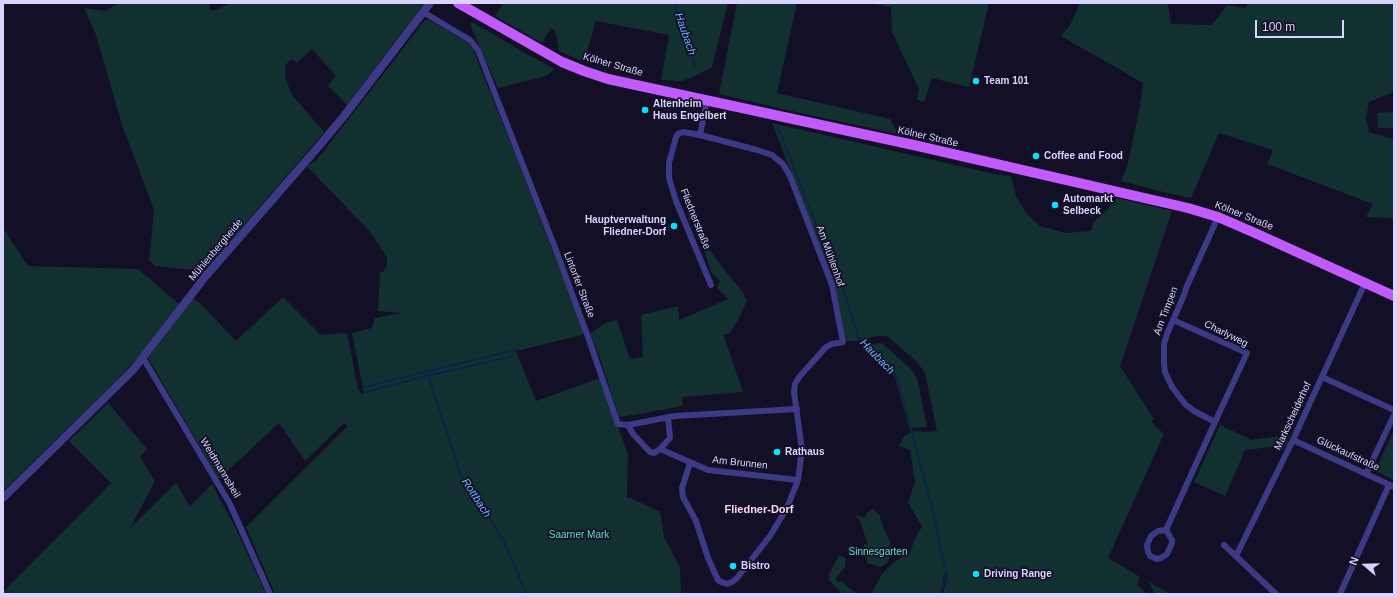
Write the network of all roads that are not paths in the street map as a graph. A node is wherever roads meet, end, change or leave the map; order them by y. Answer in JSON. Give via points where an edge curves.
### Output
{"nodes":[{"id":1,"x":430,"y":3,"type":"edge"},
{"id":2,"x":458,"y":3,"type":"edge"},
{"id":3,"x":423,"y":12,"type":"junction"},
{"id":4,"x":707,"y":100,"type":"junction"},
{"id":5,"x":700,"y":135,"type":"junction"},
{"id":6,"x":1218,"y":217,"type":"junction"},
{"id":7,"x":1365,"y":283,"type":"junction"},
{"id":8,"x":711,"y":285,"type":"dead end"},
{"id":9,"x":1394,"y":296,"type":"edge"},
{"id":10,"x":1173,"y":320,"type":"junction"},
{"id":11,"x":143,"y":358,"type":"junction"},
{"id":12,"x":1322,"y":377,"type":"junction"},
{"id":13,"x":797,"y":409,"type":"junction"},
{"id":14,"x":1394,"y":410,"type":"edge"},
{"id":15,"x":1394,"y":415,"type":"edge"},
{"id":16,"x":668,"y":417,"type":"junction"},
{"id":17,"x":1215,"y":422,"type":"junction"},
{"id":18,"x":628,"y":424,"type":"junction"},
{"id":19,"x":1293,"y":440,"type":"junction"},
{"id":20,"x":660,"y":449,"type":"junction"},
{"id":21,"x":690,"y":463,"type":"junction"},
{"id":22,"x":1366,"y":474,"type":"junction"},
{"id":23,"x":798,"y":480,"type":"junction"},
{"id":24,"x":1392,"y":486,"type":"edge"},
{"id":25,"x":3,"y":498,"type":"edge"},
{"id":26,"x":1166,"y":530,"type":"junction"},
{"id":27,"x":1224,"y":545,"type":"dead end"},
{"id":28,"x":1236,"y":556,"type":"junction"},
{"id":29,"x":270,"y":594,"type":"edge"},
{"id":30,"x":1276,"y":594,"type":"edge"},
{"id":31,"x":1340,"y":594,"type":"edge"}],
"edges":[{"from":1,"to":3,"type":"street","name":"Mühlenbergheide"},
{"from":2,"to":4,"type":"main road","name":"Kölner Straße","via":[[562,62],[584,71],[608,79]]},
{"from":3,"to":11,"type":"street","name":"Mühlenbergheide","via":[[344,116],[205,277]]},
{"from":3,"to":18,"type":"street","name":"Lintorfer Straße","via":[[470,40],[478,50],[562,266],[618,424]]},
{"from":4,"to":5,"type":"street"},
{"from":4,"to":6,"type":"main road","name":"Kölner Straße","via":[[1160,201]]},
{"from":5,"to":8,"type":"street","name":"Fliednerstraße","via":[[683,132],[678,134],[669,163],[669,178]]},
{"from":5,"to":13,"type":"street","name":"Am Mühlenhof","via":[[758,150],[772,155],[783,164],[832,285],[843,342],[826,347],[800,376],[794,392]]},
{"from":6,"to":7,"type":"main road","name":"Kölner Straße"},
{"from":6,"to":10,"type":"street","name":"Am Timpen"},
{"from":7,"to":9,"type":"main road","name":"Kölner Straße"},
{"from":7,"to":12,"type":"street","name":"Markscheiderhof"},
{"from":10,"to":17,"type":"street","name":"Am Timpen","via":[[1164,344],[1164,363],[1168,379],[1185,404]]},
{"from":10,"to":17,"type":"street","name":"Charlyweg","via":[[1247,353]]},
{"from":11,"to":25,"type":"street","name":"Mühlenbergheide"},
{"from":11,"to":29,"type":"street","name":"Weidmannsheil","via":[[230,504]]},
{"from":12,"to":14,"type":"street"},
{"from":12,"to":19,"type":"street","name":"Markscheiderhof"},
{"from":13,"to":16,"type":"street"},
{"from":13,"to":23,"type":"street","name":"Am Mühlenhof","via":[[802,450]]},
{"from":15,"to":22,"type":"street"},
{"from":16,"to":18,"type":"street"},
{"from":16,"to":20,"type":"street","via":[[670,438]]},
{"from":17,"to":26,"type":"street"},
{"from":18,"to":20,"type":"street","name":"Am Brunnen","via":[[633,434],[650,452],[654,453]]},
{"from":19,"to":22,"type":"street","name":"Glückaufstraße"},
{"from":19,"to":28,"type":"street","name":"Markscheiderhof"},
{"from":20,"to":21,"type":"street","name":"Am Brunnen"},
{"from":21,"to":23,"type":"street","name":"Am Brunnen","via":[[708,470]]},
{"from":21,"to":23,"type":"street","name":"Am Mühlenhof","via":[[682,488],[683,497],[696,521],[718,580],[724,584],[732,582],[770,536],[787,508]]},
{"from":22,"to":24,"type":"street","name":"Glückaufstraße"},
{"from":24,"to":31,"type":"street"},
{"from":26,"to":26,"type":"street","via":[[1158,531],[1151,536],[1147,545],[1150,556],[1157,559],[1167,554],[1172,540]]},
{"from":27,"to":28,"type":"street"},
{"from":28,"to":30,"type":"street"}]}
